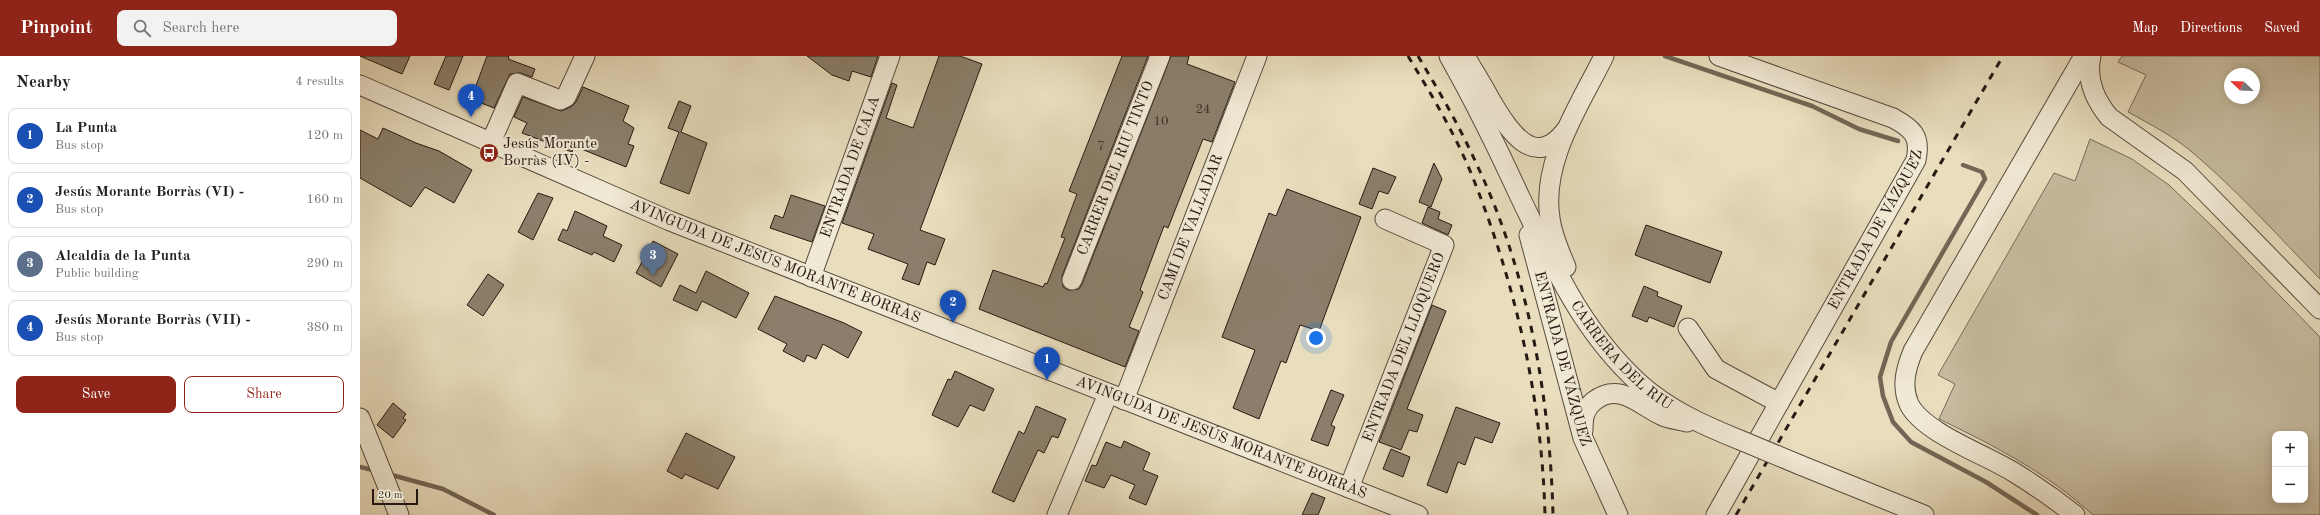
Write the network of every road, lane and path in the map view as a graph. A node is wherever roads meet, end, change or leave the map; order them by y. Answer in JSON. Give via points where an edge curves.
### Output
{"nodes":[{"id":1,"x":585,"y":56,"type":"edge"},
{"id":2,"x":890,"y":56,"type":"edge"},
{"id":3,"x":1160,"y":56,"type":"edge"},
{"id":4,"x":1257,"y":56,"type":"edge"},
{"id":5,"x":1449,"y":56,"type":"edge"},
{"id":6,"x":1465,"y":56,"type":"edge"},
{"id":7,"x":1604,"y":56,"type":"edge"},
{"id":8,"x":1719,"y":56,"type":"edge"},
{"id":9,"x":2084,"y":56,"type":"edge"},
{"id":10,"x":2091,"y":56,"type":"edge"},
{"id":11,"x":360,"y":85,"type":"edge"},
{"id":12,"x":1570,"y":124,"type":"junction"},
{"id":13,"x":491,"y":142,"type":"junction"},
{"id":14,"x":1520,"y":197,"type":"junction"},
{"id":15,"x":1385,"y":219,"type":"dead end"},
{"id":16,"x":811,"y":277,"type":"junction"},
{"id":17,"x":1072,"y":280,"type":"dead end"},
{"id":18,"x":2320,"y":309,"type":"edge"},
{"id":19,"x":1688,"y":328,"type":"dead end"},
{"id":20,"x":1598,"y":340,"type":"junction"},
{"id":21,"x":1116,"y":397,"type":"junction"},
{"id":22,"x":1779,"y":403,"type":"junction"},
{"id":23,"x":360,"y":418,"type":"edge"},
{"id":24,"x":1706,"y":426,"type":"junction"},
{"id":25,"x":1583,"y":438,"type":"junction"},
{"id":26,"x":1349,"y":488,"type":"junction"},
{"id":27,"x":1399,"y":511,"type":"edge"},
{"id":28,"x":399,"y":515,"type":"edge"},
{"id":29,"x":1057,"y":515,"type":"edge"},
{"id":30,"x":1418,"y":515,"type":"edge"},
{"id":31,"x":1618,"y":515,"type":"edge"},
{"id":32,"x":1716,"y":515,"type":"edge"},
{"id":33,"x":1924,"y":515,"type":"edge"},
{"id":34,"x":2075,"y":515,"type":"edge"}],
"edges":[{"from":1,"to":13,"type":"street","via":[[566,97],[560,100],[517,83]]},
{"from":2,"to":16,"type":"street","name":"ENTRADA DE CALA"},
{"from":3,"to":17,"type":"street","name":"CARRER DEL RIU TINTO"},
{"from":4,"to":21,"type":"street","name":"CAMÍ DE VALLADAR"},
{"from":5,"to":14,"type":"street","name":"CARRERA DEL RIU"},
{"from":6,"to":12,"type":"street","via":[[1508,129],[1520,141],[1534,147],[1547,145],[1560,137]]},
{"from":7,"to":12,"type":"street"},
{"from":8,"to":22,"type":"street","name":"ENTRADA DE VÁZQUEZ","via":[[1893,118],[1914,132],[1918,140],[1916,160]]},
{"from":9,"to":34,"type":"street","via":[[1913,351],[1905,372],[1904,384],[1910,405],[1927,425],[2015,473]]},
{"from":10,"to":18,"type":"street","via":[[2089,78],[2100,106],[2109,117],[2185,171]]},
{"from":11,"to":13,"type":"street","name":"AVINGUDA DE JESÚS MORANTE BORRÀS"},
{"from":12,"to":20,"type":"street","via":[[1553,166],[1549,191],[1550,219],[1561,255]]},
{"from":13,"to":16,"type":"street","name":"AVINGUDA DE JESÚS MORANTE BORRÀS","via":[[670,221]]},
{"from":14,"to":20,"type":"street","name":"CARRERA DEL RIU","via":[[1554,270]]},
{"from":14,"to":25,"type":"street","name":"ENTRADA DE VÁZQUEZ"},
{"from":15,"to":26,"type":"street","name":"ENTRADA DEL LLOQUERO","via":[[1444,245]]},
{"from":16,"to":21,"type":"street","name":"AVINGUDA DE JESÚS MORANTE BORRÀS"},
{"from":19,"to":22,"type":"street","via":[[1716,369]]},
{"from":20,"to":24,"type":"street","name":"CARRERA DEL RIU","via":[[1642,385],[1680,412]]},
{"from":21,"to":26,"type":"street","name":"AVINGUDA DE JESÚS MORANTE BORRÀS"},
{"from":21,"to":29,"type":"street","name":"CAMÍ DE VALLADAR"},
{"from":22,"to":32,"type":"street","name":"ENTRADA DE VÁZQUEZ"},
{"from":23,"to":28,"type":"street"},
{"from":24,"to":25,"type":"street","via":[[1664,416],[1625,394],[1611,393],[1588,406],[1583,419]]},
{"from":24,"to":33,"type":"street","name":"CARRERA DEL RIU","bridge":true},
{"from":25,"to":31,"type":"street","name":"ENTRADA DE VÁZQUEZ"},
{"from":26,"to":27,"type":"street","name":"AVINGUDA DE JESÚS MORANTE BORRÀS"},
{"from":27,"to":30,"type":"street","name":"AVINGUDA DE JESÚS MORANTE BORRÀS"}]}
